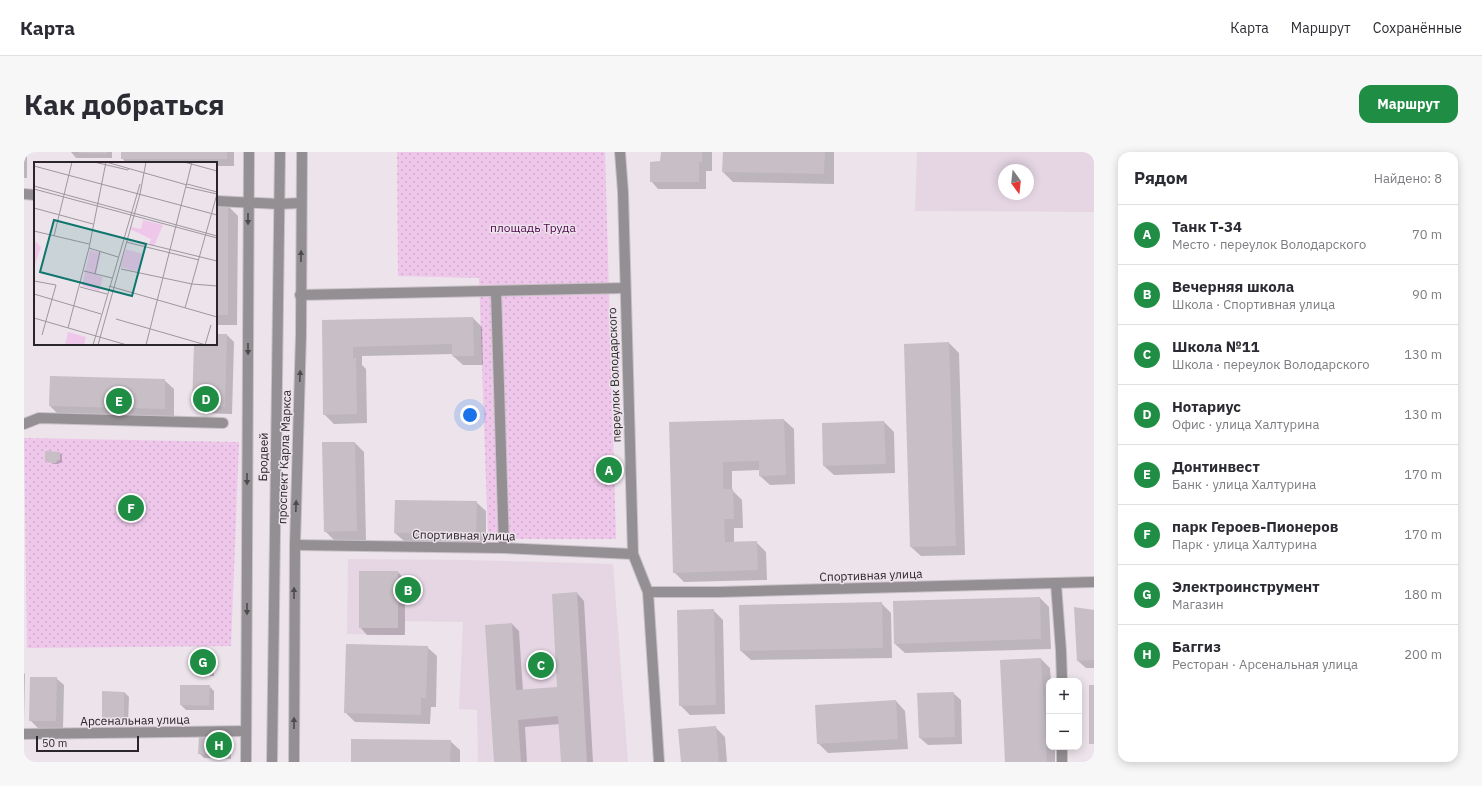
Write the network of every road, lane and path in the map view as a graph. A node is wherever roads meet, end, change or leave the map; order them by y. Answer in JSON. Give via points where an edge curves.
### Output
{"nodes":[{"id":1,"x":249,"y":152,"type":"edge"},
{"id":2,"x":280,"y":152,"type":"edge"},
{"id":3,"x":302,"y":152,"type":"edge"},
{"id":4,"x":620,"y":152,"type":"edge"},
{"id":5,"x":24,"y":194,"type":"edge"},
{"id":6,"x":34,"y":195,"type":"edge"},
{"id":7,"x":217,"y":201,"type":"edge"},
{"id":8,"x":248,"y":203,"type":"junction"},
{"id":9,"x":302,"y":203,"type":"junction"},
{"id":10,"x":279,"y":204,"type":"junction"},
{"id":11,"x":625,"y":288,"type":"junction"},
{"id":12,"x":496,"y":291,"type":"junction"},
{"id":13,"x":300,"y":295,"type":"junction"},
{"id":14,"x":223,"y":423,"type":"dead end"},
{"id":15,"x":24,"y":424,"type":"edge"},
{"id":16,"x":294,"y":545,"type":"junction"},
{"id":17,"x":504,"y":548,"type":"junction"},
{"id":18,"x":633,"y":554,"type":"junction"},
{"id":19,"x":1094,"y":582,"type":"edge"},
{"id":20,"x":1056,"y":584,"type":"junction"},
{"id":21,"x":648,"y":592,"type":"junction"},
{"id":22,"x":1062,"y":678,"type":"edge"},
{"id":23,"x":246,"y":731,"type":"junction"},
{"id":24,"x":24,"y":734,"type":"edge"},
{"id":25,"x":1062,"y":750,"type":"edge"},
{"id":26,"x":246,"y":762,"type":"edge"},
{"id":27,"x":272,"y":762,"type":"edge"},
{"id":28,"x":294,"y":762,"type":"edge"},
{"id":29,"x":658,"y":762,"type":"edge"},
{"id":30,"x":1062,"y":762,"type":"edge"}],
"edges":[{"from":1,"to":8,"type":"street"},
{"from":2,"to":10,"type":"street","name":"Бродвей"},
{"from":3,"to":9,"type":"street","name":"проспект Карла Маркса"},
{"from":4,"to":11,"type":"street","name":"переулок Володарского"},
{"from":5,"to":6,"type":"street"},
{"from":7,"to":8,"type":"street"},
{"from":8,"to":10,"type":"street"},
{"from":8,"to":23,"type":"street","one_way":true},
{"from":9,"to":10,"type":"street"},
{"from":13,"to":9,"type":"street","name":"проспект Карла Маркса","one_way":true},
{"from":10,"to":27,"type":"street","name":"Бродвей"},
{"from":11,"to":12,"type":"street"},
{"from":11,"to":18,"type":"street","name":"переулок Володарского"},
{"from":12,"to":13,"type":"street"},
{"from":12,"to":17,"type":"street"},
{"from":16,"to":13,"type":"street","name":"проспект Карла Маркса","one_way":true},
{"from":14,"to":15,"type":"street","via":[[39,418]]},
{"from":16,"to":17,"type":"street","name":"Спортивная улица"},
{"from":28,"to":16,"type":"street","name":"проспект Карла Маркса","one_way":true},
{"from":17,"to":18,"type":"street","name":"Спортивная улица"},
{"from":18,"to":21,"type":"street","name":"переулок Володарского"},
{"from":19,"to":20,"type":"street","name":"Спортивная улица"},
{"from":20,"to":21,"type":"street","name":"Спортивная улица"},
{"from":20,"to":22,"type":"street"},
{"from":21,"to":29,"type":"street","name":"переулок Володарского"},
{"from":23,"to":24,"type":"street","name":"Арсенальная улица"},
{"from":23,"to":26,"type":"street"},
{"from":25,"to":30,"type":"street"}]}
